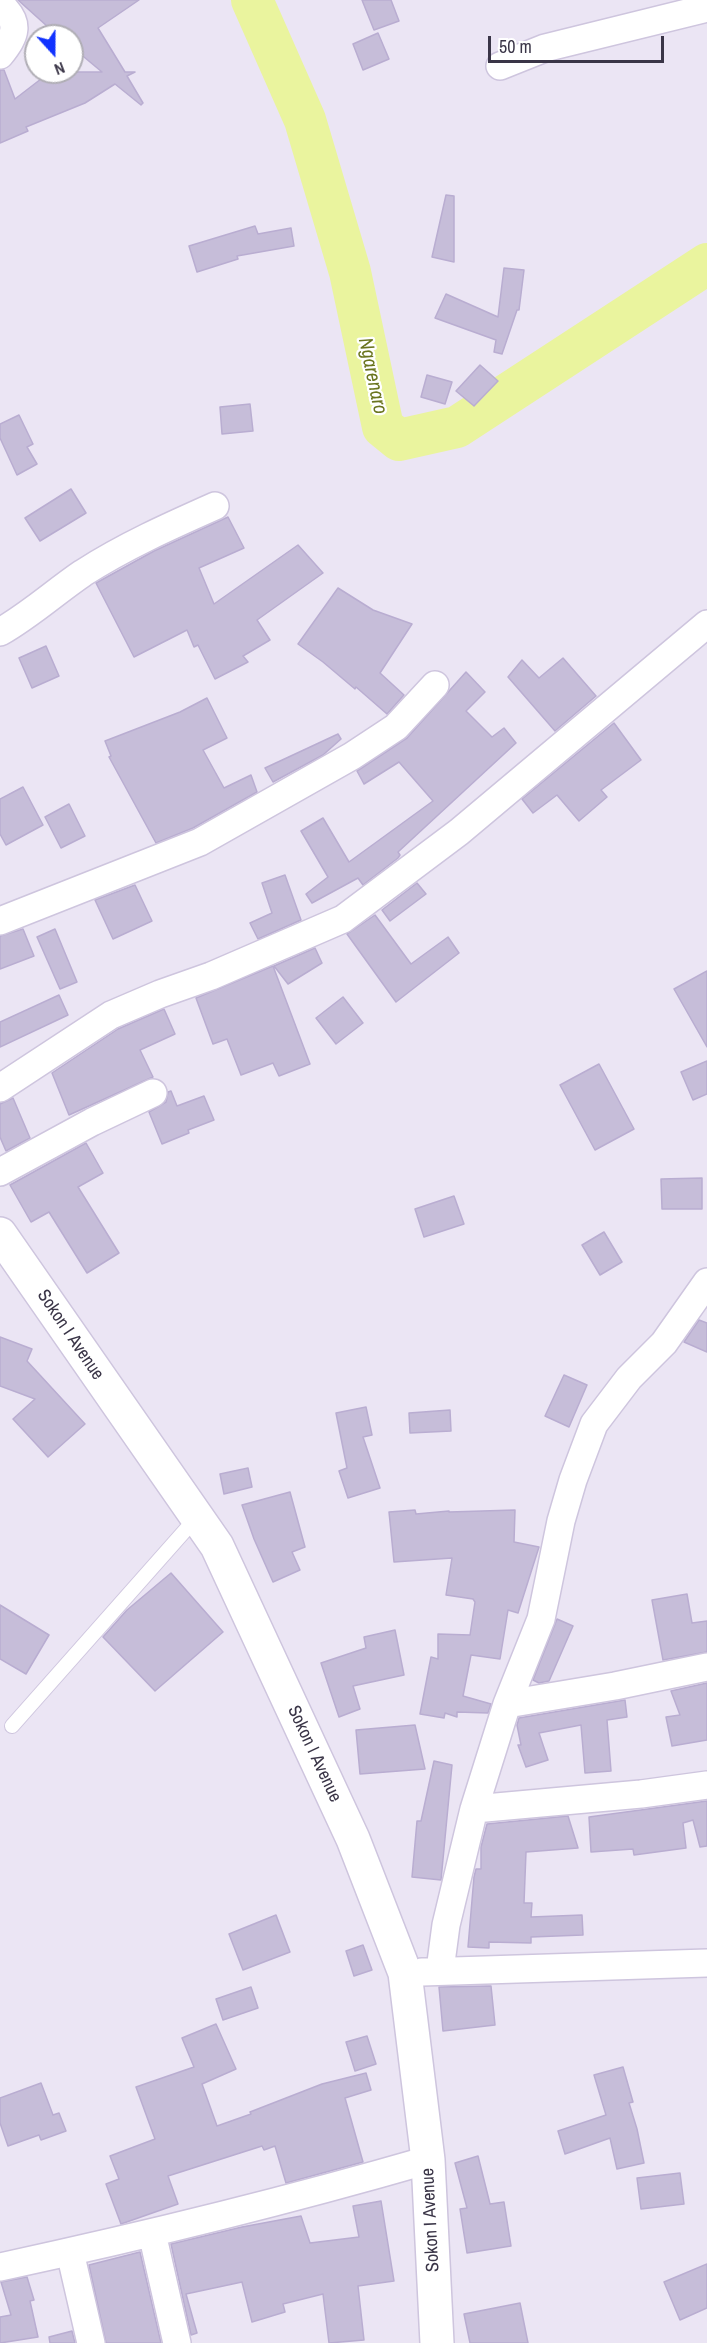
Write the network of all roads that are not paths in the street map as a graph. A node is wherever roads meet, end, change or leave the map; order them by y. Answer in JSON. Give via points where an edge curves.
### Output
{"nodes":[{"id":1,"x":0,"y":4,"type":"edge"},
{"id":2,"x":707,"y":8,"type":"edge"},
{"id":3,"x":0,"y":55,"type":"edge"},
{"id":4,"x":500,"y":66,"type":"dead end"},
{"id":5,"x":215,"y":506,"type":"dead end"},
{"id":6,"x":707,"y":624,"type":"edge"},
{"id":7,"x":0,"y":632,"type":"edge"},
{"id":8,"x":435,"y":685,"type":"dead end"},
{"id":9,"x":0,"y":921,"type":"edge"},
{"id":10,"x":0,"y":1088,"type":"edge"},
{"id":11,"x":153,"y":1093,"type":"dead end"},
{"id":12,"x":0,"y":1172,"type":"edge"},
{"id":13,"x":0,"y":1234,"type":"edge"},
{"id":14,"x":707,"y":1282,"type":"edge"},
{"id":15,"x":197,"y":1517,"type":"junction"},
{"id":16,"x":707,"y":1667,"type":"edge"},
{"id":17,"x":507,"y":1704,"type":"junction"},
{"id":18,"x":12,"y":1726,"type":"dead end"},
{"id":19,"x":707,"y":1785,"type":"edge"},
{"id":20,"x":474,"y":1809,"type":"junction"},
{"id":21,"x":707,"y":1963,"type":"edge"},
{"id":22,"x":440,"y":1970,"type":"junction"},
{"id":23,"x":405,"y":1973,"type":"junction"},
{"id":24,"x":428,"y":2160,"type":"junction"},
{"id":25,"x":152,"y":2233,"type":"junction"},
{"id":26,"x":70,"y":2252,"type":"junction"},
{"id":27,"x":0,"y":2267,"type":"edge"},
{"id":28,"x":91,"y":2343,"type":"edge"},
{"id":29,"x":177,"y":2343,"type":"edge"},
{"id":30,"x":437,"y":2343,"type":"edge"}],
"edges":[{"from":1,"to":3,"type":"street","via":[[14,21],[15,31]]},
{"from":2,"to":4,"type":"street","via":[[545,48]]},
{"from":5,"to":7,"type":"street","via":[[141,539],[61,588],[19,622]]},
{"from":6,"to":10,"type":"street","via":[[459,832],[343,919],[111,1015]]},
{"from":8,"to":9,"type":"street","via":[[396,727],[200,842]]},
{"from":11,"to":12,"type":"street"},
{"from":13,"to":15,"type":"street","name":"Sokon I Avenue"},
{"from":14,"to":17,"type":"street","via":[[664,1343],[629,1378],[594,1424],[561,1521],[541,1619]]},
{"from":15,"to":18,"type":"lane"},
{"from":15,"to":23,"type":"street","name":"Sokon I Avenue","via":[[217,1546],[353,1839]]},
{"from":16,"to":17,"type":"street"},
{"from":17,"to":20,"type":"street"},
{"from":19,"to":20,"type":"street"},
{"from":20,"to":22,"type":"street","via":[[446,1925]]},
{"from":21,"to":22,"type":"street"},
{"from":22,"to":23,"type":"street"},
{"from":23,"to":24,"type":"street","name":"Sokon I Avenue"},
{"from":24,"to":25,"type":"street"},
{"from":24,"to":30,"type":"street","name":"Sokon I Avenue"},
{"from":25,"to":26,"type":"street"},
{"from":25,"to":29,"type":"street"},
{"from":26,"to":27,"type":"street"},
{"from":26,"to":28,"type":"street"}]}
